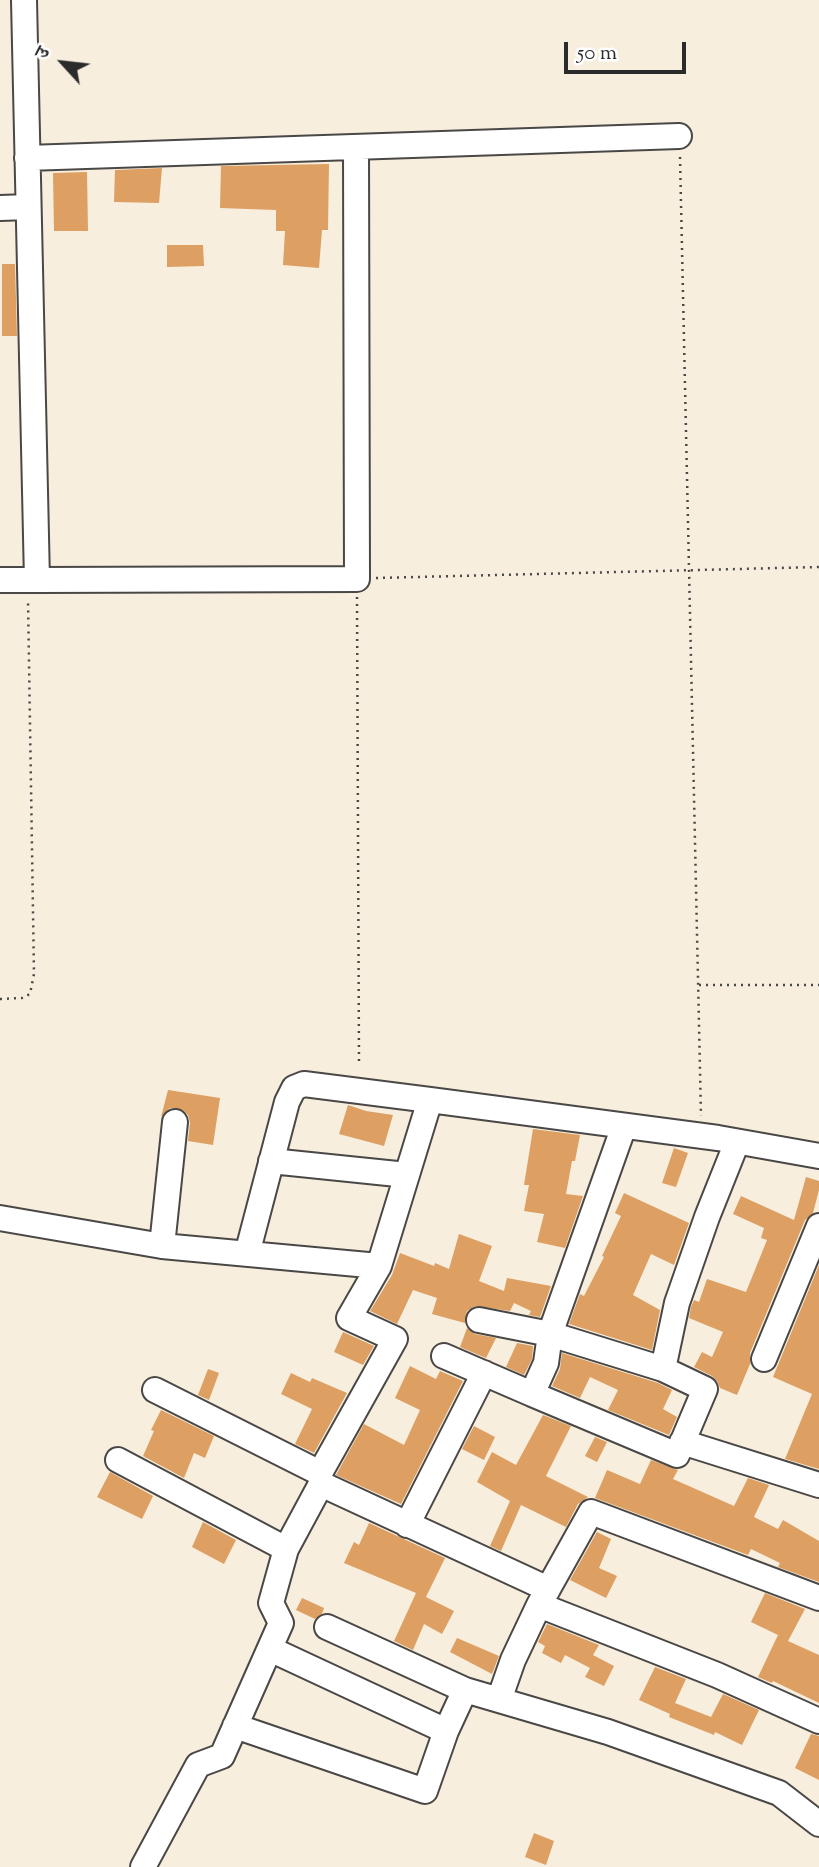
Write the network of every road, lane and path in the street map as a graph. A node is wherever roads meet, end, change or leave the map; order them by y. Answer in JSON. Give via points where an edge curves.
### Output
{"nodes":[{"id":1,"x":24,"y":0,"type":"edge"},
{"id":2,"x":679,"y":136,"type":"joint"},
{"id":3,"x":356,"y":148,"type":"junction"},
{"id":4,"x":27,"y":158,"type":"junction"},
{"id":5,"x":28,"y":207,"type":"junction"},
{"id":6,"x":0,"y":208,"type":"edge"},
{"id":7,"x":819,"y":567,"type":"edge"},
{"id":8,"x":691,"y":570,"type":"junction"},
{"id":9,"x":357,"y":579,"type":"junction"},
{"id":10,"x":0,"y":580,"type":"edge"},
{"id":11,"x":32,"y":580,"type":"junction"},
{"id":12,"x":699,"y":985,"type":"junction"},
{"id":13,"x":819,"y":985,"type":"edge"},
{"id":14,"x":0,"y":999,"type":"edge"},
{"id":15,"x":359,"y":1063,"type":"dead end"},
{"id":16,"x":430,"y":1100,"type":"junction"},
{"id":17,"x":701,"y":1116,"type":"dead end"},
{"id":18,"x":175,"y":1122,"type":"dead end"},
{"id":19,"x":624,"y":1126,"type":"junction"},
{"id":20,"x":737,"y":1142,"type":"junction"},
{"id":21,"x":819,"y":1156,"type":"edge"},
{"id":22,"x":271,"y":1161,"type":"junction"},
{"id":23,"x":407,"y":1175,"type":"junction"},
{"id":24,"x":0,"y":1218,"type":"edge"},
{"id":25,"x":819,"y":1226,"type":"edge"},
{"id":26,"x":162,"y":1247,"type":"junction"},
{"id":27,"x":247,"y":1254,"type":"junction"},
{"id":28,"x":379,"y":1266,"type":"junction"},
{"id":29,"x":479,"y":1320,"type":"dead end"},
{"id":30,"x":550,"y":1334,"type":"junction"},
{"id":31,"x":444,"y":1356,"type":"dead end"},
{"id":32,"x":764,"y":1359,"type":"dead end"},
{"id":33,"x":663,"y":1369,"type":"junction"},
{"id":34,"x":484,"y":1373,"type":"junction"},
{"id":35,"x":155,"y":1390,"type":"dead end"},
{"id":36,"x":531,"y":1394,"type":"junction"},
{"id":37,"x":682,"y":1443,"type":"junction"},
{"id":38,"x":118,"y":1460,"type":"dead end"},
{"id":39,"x":320,"y":1479,"type":"junction"},
{"id":40,"x":819,"y":1485,"type":"edge"},
{"id":41,"x":407,"y":1525,"type":"junction"},
{"id":42,"x":286,"y":1549,"type":"junction"},
{"id":43,"x":544,"y":1597,"type":"junction"},
{"id":44,"x":819,"y":1598,"type":"edge"},
{"id":45,"x":327,"y":1627,"type":"dead end"},
{"id":46,"x":270,"y":1649,"type":"junction"},
{"id":47,"x":466,"y":1690,"type":"junction"},
{"id":48,"x":499,"y":1700,"type":"junction"},
{"id":49,"x":819,"y":1721,"type":"edge"},
{"id":50,"x":235,"y":1726,"type":"junction"},
{"id":51,"x":446,"y":1731,"type":"junction"},
{"id":52,"x":819,"y":1824,"type":"edge"},
{"id":53,"x":144,"y":1867,"type":"edge"}],
"edges":[{"from":1,"to":4,"type":"street"},
{"from":2,"to":3,"type":"street"},
{"from":2,"to":8,"type":"path"},
{"from":3,"to":4,"type":"street"},
{"from":3,"to":9,"type":"street"},
{"from":4,"to":5,"type":"street"},
{"from":5,"to":6,"type":"street"},
{"from":5,"to":11,"type":"street"},
{"from":7,"to":8,"type":"path"},
{"from":8,"to":9,"type":"path"},
{"from":8,"to":12,"type":"path"},
{"from":9,"to":11,"type":"street"},
{"from":9,"to":15,"type":"path"},
{"from":10,"to":11,"type":"street"},
{"from":11,"to":14,"type":"path","via":[[34,974],[30,993]]},
{"from":12,"to":13,"type":"path"},
{"from":12,"to":17,"type":"path"},
{"from":16,"to":19,"type":"street"},
{"from":16,"to":22,"type":"street","via":[[304,1084],[294,1088],[287,1102]]},
{"from":16,"to":23,"type":"street"},
{"from":18,"to":26,"type":"street"},
{"from":19,"to":20,"type":"street"},
{"from":19,"to":30,"type":"street"},
{"from":20,"to":21,"type":"street"},
{"from":20,"to":33,"type":"street","via":[[677,1303]]},
{"from":22,"to":23,"type":"street"},
{"from":22,"to":27,"type":"street"},
{"from":23,"to":28,"type":"street"},
{"from":24,"to":26,"type":"street"},
{"from":25,"to":32,"type":"street"},
{"from":26,"to":27,"type":"street"},
{"from":27,"to":28,"type":"street"},
{"from":28,"to":39,"type":"street","via":[[349,1318],[395,1339]]},
{"from":29,"to":30,"type":"street"},
{"from":30,"to":33,"type":"street"},
{"from":30,"to":36,"type":"street","via":[[546,1363]]},
{"from":31,"to":34,"type":"street"},
{"from":33,"to":37,"type":"street","via":[[705,1389]]},
{"from":34,"to":36,"type":"street"},
{"from":34,"to":41,"type":"street"},
{"from":35,"to":39,"type":"street"},
{"from":36,"to":37,"type":"street","via":[[677,1455]]},
{"from":37,"to":40,"type":"street"},
{"from":38,"to":42,"type":"street"},
{"from":39,"to":41,"type":"street"},
{"from":39,"to":42,"type":"street"},
{"from":41,"to":43,"type":"street"},
{"from":42,"to":46,"type":"street","via":[[271,1603],[281,1623]]},
{"from":43,"to":44,"type":"street","via":[[591,1512]]},
{"from":43,"to":48,"type":"street"},
{"from":43,"to":49,"type":"street"},
{"from":45,"to":47,"type":"street"},
{"from":46,"to":50,"type":"street"},
{"from":46,"to":51,"type":"street"},
{"from":47,"to":48,"type":"street"},
{"from":47,"to":51,"type":"street"},
{"from":48,"to":52,"type":"street","via":[[608,1731],[779,1793]]},
{"from":50,"to":51,"type":"street","via":[[425,1791]]},
{"from":50,"to":53,"type":"street","via":[[222,1756],[198,1765]]}]}
